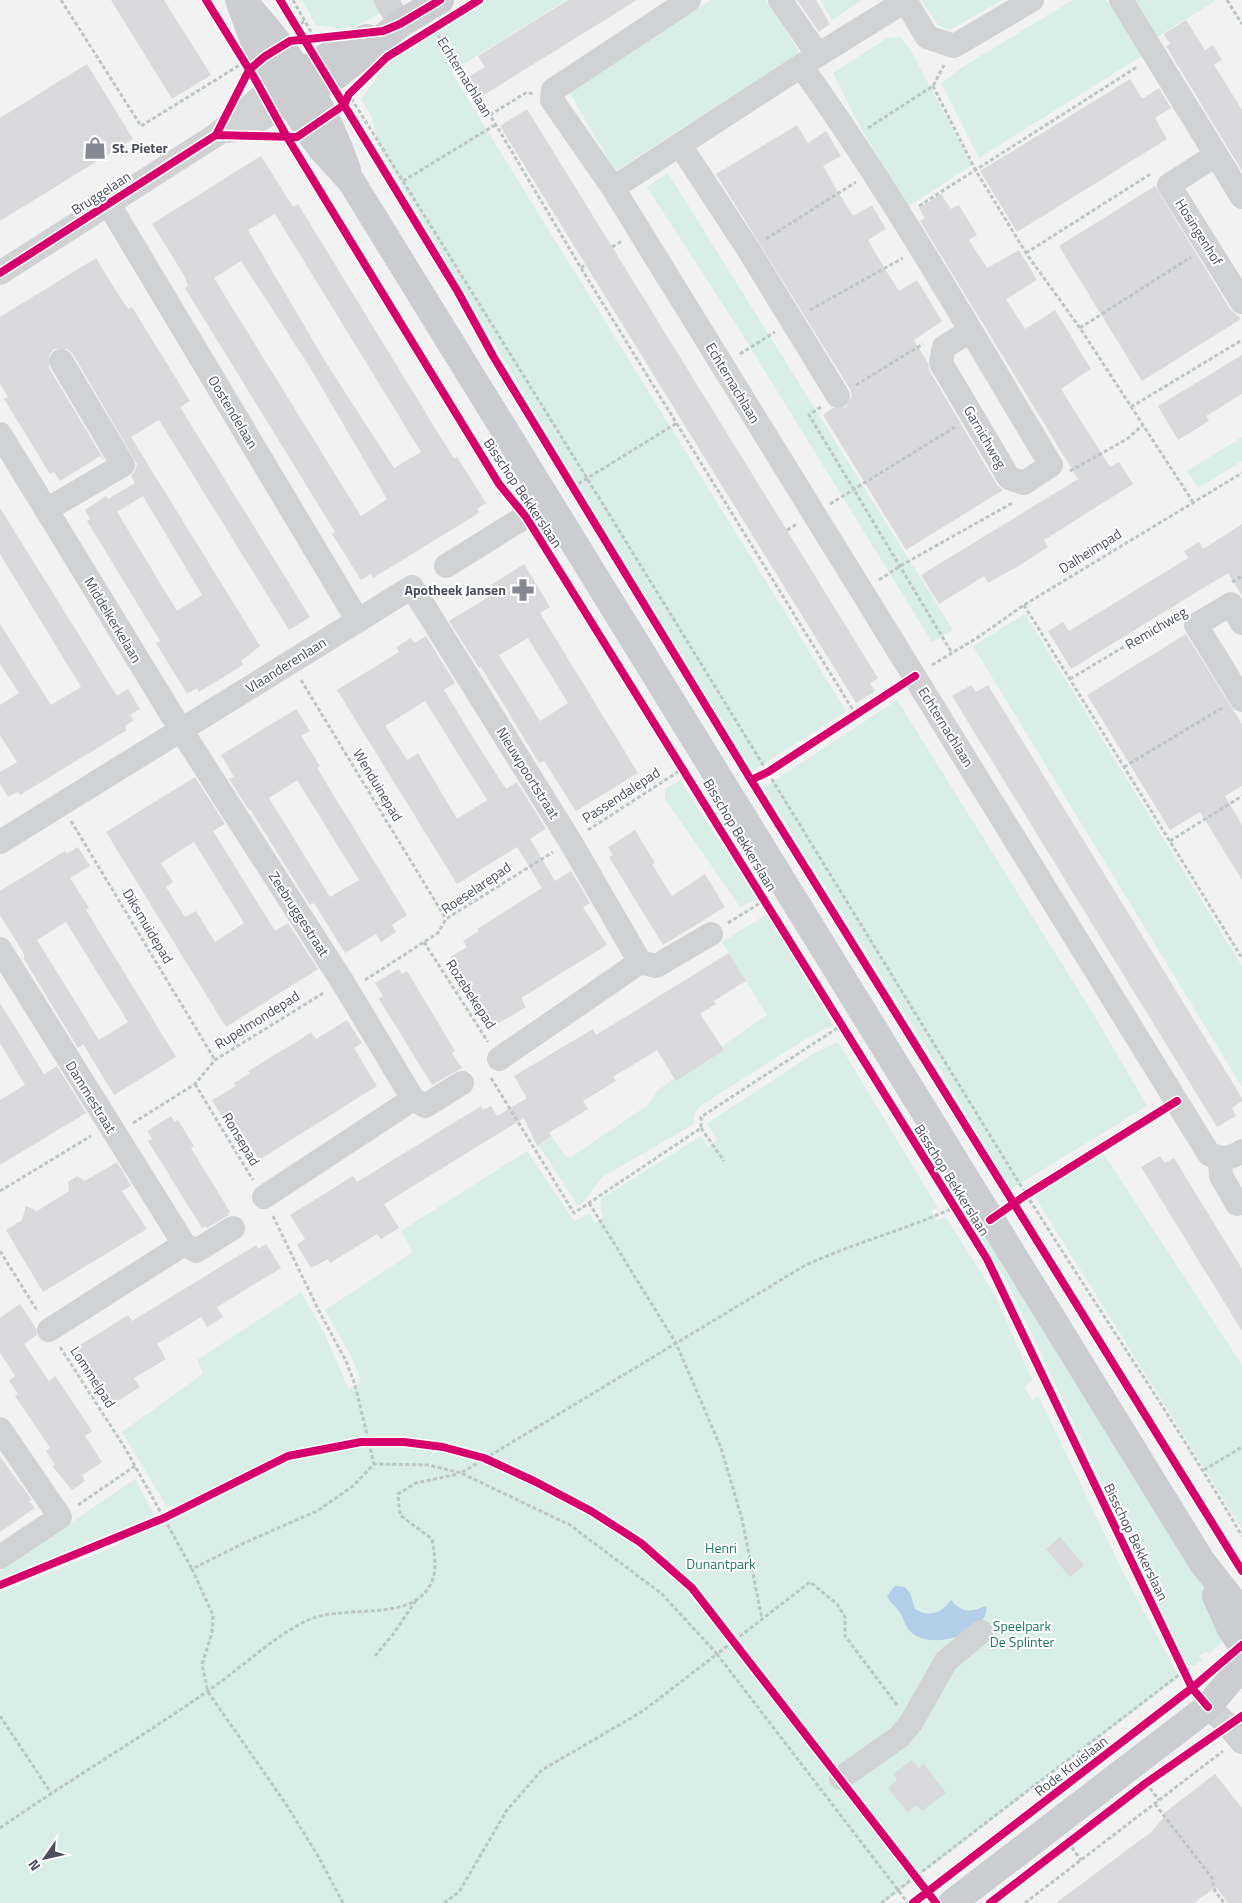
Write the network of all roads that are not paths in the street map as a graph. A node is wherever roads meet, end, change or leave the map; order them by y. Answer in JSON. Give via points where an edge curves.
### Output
{"nodes":[{"id":1,"x":240,"y":0,"type":"edge"},
{"id":2,"x":386,"y":0,"type":"edge"},
{"id":3,"x":689,"y":0,"type":"edge"},
{"id":4,"x":780,"y":0,"type":"edge"},
{"id":5,"x":1032,"y":0,"type":"edge"},
{"id":6,"x":1121,"y":0,"type":"edge"},
{"id":7,"x":905,"y":1,"type":"edge"},
{"id":8,"x":441,"y":12,"type":"edge"},
{"id":9,"x":400,"y":24,"type":"junction"},
{"id":10,"x":810,"y":61,"type":"junction"},
{"id":11,"x":295,"y":88,"type":"junction"},
{"id":12,"x":680,"y":145,"type":"junction"},
{"id":13,"x":1216,"y":155,"type":"junction"},
{"id":14,"x":351,"y":181,"type":"junction"},
{"id":15,"x":614,"y":188,"type":"junction"},
{"id":16,"x":1242,"y":197,"type":"edge"},
{"id":17,"x":108,"y":204,"type":"junction"},
{"id":18,"x":0,"y":273,"type":"edge"},
{"id":19,"x":1242,"y":302,"type":"edge"},
{"id":20,"x":970,"y":331,"type":"junction"},
{"id":21,"x":61,"y":361,"type":"dead end"},
{"id":22,"x":838,"y":396,"type":"road end"},
{"id":23,"x":0,"y":434,"type":"edge"},
{"id":24,"x":549,"y":502,"type":"junction"},
{"id":25,"x":46,"y":510,"type":"junction"},
{"id":26,"x":446,"y":566,"type":"dead end"},
{"id":27,"x":412,"y":587,"type":"joint"},
{"id":28,"x":358,"y":621,"type":"junction"},
{"id":29,"x":1242,"y":623,"type":"edge"},
{"id":30,"x":1241,"y":698,"type":"edge"},
{"id":31,"x":180,"y":730,"type":"junction"},
{"id":32,"x":1,"y":838,"type":"edge"},
{"id":33,"x":711,"y":934,"type":"road end"},
{"id":34,"x":0,"y":949,"type":"edge"},
{"id":35,"x":640,"y":962,"type":"junction"},
{"id":36,"x":494,"y":1067,"type":"road end"},
{"id":37,"x":462,"y":1083,"type":"dead end"},
{"id":38,"x":413,"y":1099,"type":"junction"},
{"id":39,"x":1242,"y":1151,"type":"edge"},
{"id":40,"x":1220,"y":1160,"type":"junction"},
{"id":41,"x":266,"y":1201,"type":"road end"},
{"id":42,"x":1236,"y":1204,"type":"dead end"},
{"id":43,"x":233,"y":1228,"type":"dead end"},
{"id":44,"x":184,"y":1244,"type":"junction"},
{"id":45,"x":49,"y":1330,"type":"road end"},
{"id":46,"x":0,"y":1429,"type":"edge"},
{"id":47,"x":0,"y":1557,"type":"edge"},
{"id":48,"x":1202,"y":1562,"type":"junction"},
{"id":49,"x":1242,"y":1613,"type":"edge"},
{"id":50,"x":981,"y":1632,"type":"dead end"},
{"id":51,"x":1242,"y":1646,"type":"edge"},
{"id":52,"x":1242,"y":1670,"type":"edge"},
{"id":53,"x":1242,"y":1696,"type":"edge"},
{"id":54,"x":1208,"y":1707,"type":"junction"},
{"id":55,"x":1240,"y":1740,"type":"edge"},
{"id":56,"x":840,"y":1778,"type":"dead end"},
{"id":57,"x":966,"y":1899,"type":"edge"}],
"edges":[{"from":1,"to":11,"type":"main road","name":"Bisschop Bekkerslaan","via":[[272,46]]},
{"from":2,"to":9,"type":"street"},
{"from":3,"to":15,"type":"street","name":"Echternachlaan","via":[[553,90],[552,100]]},
{"from":4,"to":10,"type":"street"},
{"from":5,"to":7,"type":"street","via":[[954,46],[927,37]]},
{"from":6,"to":13,"type":"street"},
{"from":7,"to":10,"type":"street"},
{"from":8,"to":9,"type":"main road"},
{"from":9,"to":11,"type":"main road","via":[[337,74]]},
{"from":9,"to":11,"type":"main road","via":[[322,44]]},
{"from":10,"to":12,"type":"street"},
{"from":10,"to":20,"type":"street","name":"Garnichweg"},
{"from":11,"to":14,"type":"main road","name":"Bisschop Bekkerslaan","via":[[321,148]]},
{"from":11,"to":14,"type":"main road","name":"Bisschop Bekkerslaan","via":[[326,118]]},
{"from":11,"to":17,"type":"street","name":"Bruggelaan","via":[[263,95],[216,135]]},
{"from":12,"to":15,"type":"street"},
{"from":12,"to":22,"type":"street"},
{"from":13,"to":16,"type":"street"},
{"from":13,"to":19,"type":"street","name":"Hosingenhof","via":[[1169,185]]},
{"from":14,"to":24,"type":"main road","name":"Bisschop Bekkerslaan"},
{"from":15,"to":40,"type":"street","name":"Echternachlaan","via":[[1209,1154]]},
{"from":17,"to":18,"type":"street","name":"Bruggelaan"},
{"from":17,"to":28,"type":"street","name":"Oostendelaan"},
{"from":20,"to":20,"type":"street","name":"Garnichweg","via":[[1051,465],[1024,483],[1009,478],[941,362],[944,347]]},
{"from":21,"to":25,"type":"street","via":[[123,465]]},
{"from":23,"to":25,"type":"street","name":"Middelkerkelaan"},
{"from":24,"to":26,"type":"street"},
{"from":24,"to":48,"type":"main road","name":"Bisschop Bekkerslaan"},
{"from":25,"to":31,"type":"street","name":"Middelkerkelaan"},
{"from":27,"to":28,"type":"street","name":"Vlaanderenlaan"},
{"from":27,"to":35,"type":"street","name":"Nieuwpoortstraat","via":[[570,841]]},
{"from":28,"to":31,"type":"street","name":"Vlaanderenlaan"},
{"from":29,"to":30,"type":"street","name":"Remichweg","via":[[1230,604],[1196,625]]},
{"from":31,"to":32,"type":"street","name":"Vlaanderenlaan"},
{"from":31,"to":38,"type":"street","name":"Zeebruggestraat","via":[[345,986]]},
{"from":33,"to":35,"type":"street","via":[[656,966]]},
{"from":34,"to":44,"type":"street","name":"Dammestraat"},
{"from":35,"to":36,"type":"street"},
{"from":37,"to":38,"type":"street","via":[[425,1106]]},
{"from":38,"to":41,"type":"street"},
{"from":39,"to":40,"type":"street"},
{"from":40,"to":42,"type":"street","via":[[1221,1176]]},
{"from":43,"to":44,"type":"street","via":[[196,1251]]},
{"from":44,"to":45,"type":"street"},
{"from":46,"to":47,"type":"street","via":[[60,1517]]},
{"from":48,"to":49,"type":"main road","name":"Bisschop Bekkerslaan"},
{"from":48,"to":51,"type":"main road","name":"Bisschop Bekkerslaan","via":[[1230,1627]]},
{"from":50,"to":56,"type":"street","via":[[946,1661],[911,1723],[899,1737]]},
{"from":52,"to":54,"type":"main road"},
{"from":53,"to":54,"type":"main road"},
{"from":54,"to":55,"type":"street"},
{"from":54,"to":57,"type":"main road"}]}
